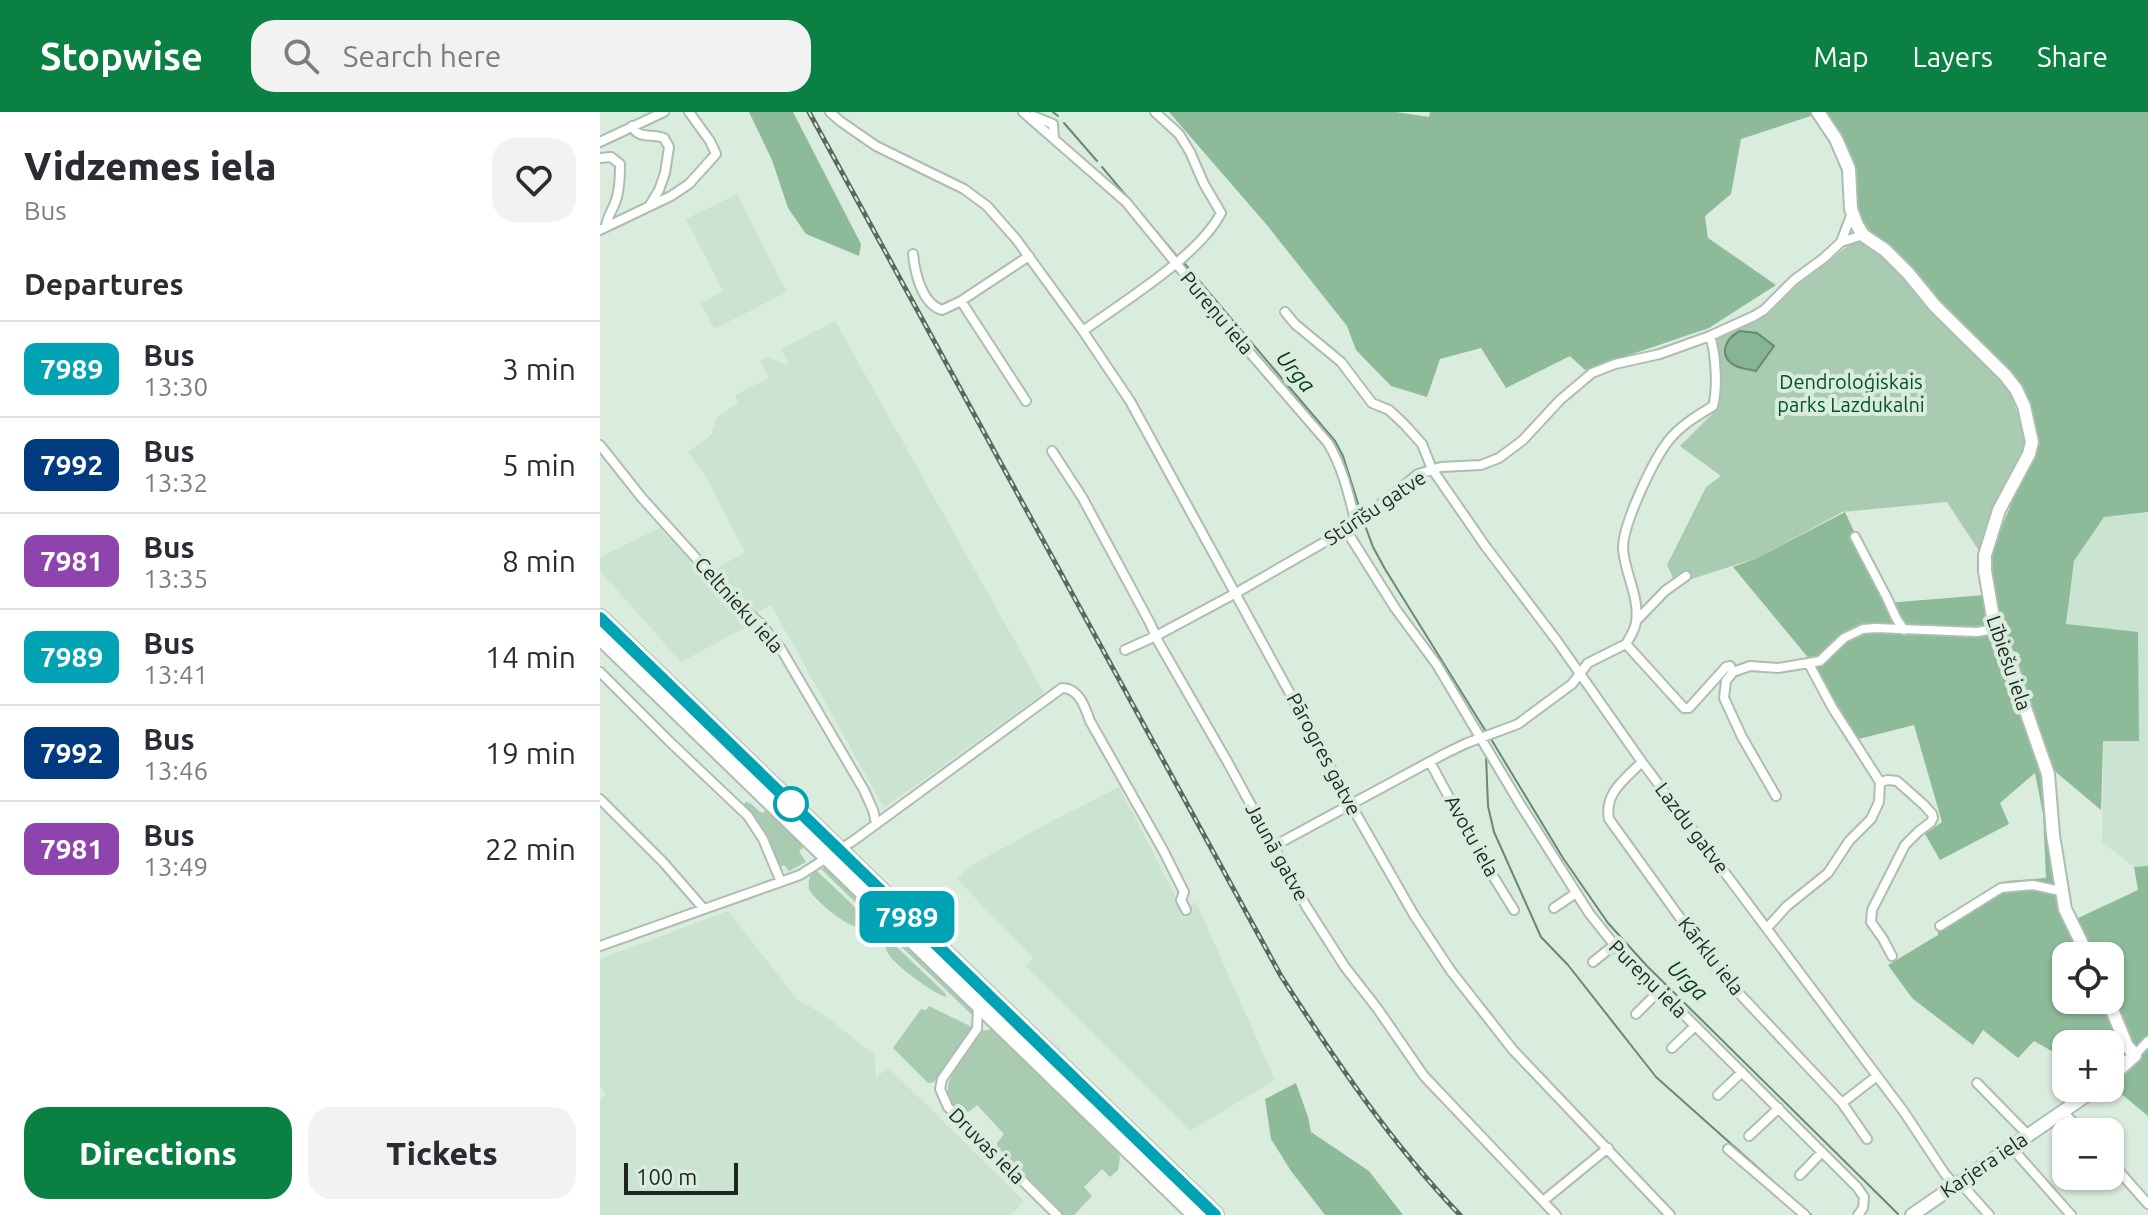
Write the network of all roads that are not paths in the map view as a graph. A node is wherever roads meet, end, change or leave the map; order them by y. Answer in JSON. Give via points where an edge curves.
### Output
{"nodes":[{"id":1,"x":664,"y":112,"type":"edge"},
{"id":2,"x":689,"y":112,"type":"edge"},
{"id":3,"x":830,"y":112,"type":"edge"},
{"id":4,"x":1155,"y":112,"type":"edge"},
{"id":5,"x":1818,"y":112,"type":"edge"},
{"id":6,"x":1024,"y":113,"type":"edge"},
{"id":7,"x":632,"y":126,"type":"junction"},
{"id":8,"x":600,"y":142,"type":"edge"},
{"id":9,"x":600,"y":158,"type":"edge"},
{"id":10,"x":650,"y":205,"type":"junction"},
{"id":11,"x":1852,"y":213,"type":"junction"},
{"id":12,"x":603,"y":228,"type":"edge"},
{"id":13,"x":1863,"y":235,"type":"junction"},
{"id":14,"x":1841,"y":242,"type":"junction"},
{"id":15,"x":913,"y":254,"type":"dead end"},
{"id":16,"x":1029,"y":256,"type":"junction"},
{"id":17,"x":1175,"y":263,"type":"junction"},
{"id":18,"x":961,"y":301,"type":"junction"},
{"id":19,"x":1285,"y":312,"type":"dead end"},
{"id":20,"x":1083,"y":331,"type":"junction"},
{"id":21,"x":1710,"y":336,"type":"junction"},
{"id":22,"x":1026,"y":401,"type":"dead end"},
{"id":23,"x":600,"y":445,"type":"edge"},
{"id":24,"x":1052,"y":451,"type":"dead end"},
{"id":25,"x":1432,"y":469,"type":"junction"},
{"id":26,"x":1356,"y":524,"type":"junction"},
{"id":27,"x":1346,"y":530,"type":"junction"},
{"id":28,"x":1855,"y":537,"type":"dead end"},
{"id":29,"x":1686,"y":576,"type":"dead end"},
{"id":30,"x":1236,"y":593,"type":"junction"},
{"id":31,"x":600,"y":618,"type":"edge"},
{"id":32,"x":1637,"y":620,"type":"junction"},
{"id":33,"x":1995,"y":629,"type":"junction"},
{"id":34,"x":1904,"y":630,"type":"junction"},
{"id":35,"x":600,"y":636,"type":"edge"},
{"id":36,"x":1156,"y":636,"type":"junction"},
{"id":37,"x":1626,"y":644,"type":"junction"},
{"id":38,"x":1125,"y":650,"type":"dead end"},
{"id":39,"x":1809,"y":664,"type":"junction"},
{"id":40,"x":600,"y":672,"type":"edge"},
{"id":41,"x":1733,"y":672,"type":"junction"},
{"id":42,"x":1579,"y":673,"type":"junction"},
{"id":43,"x":1482,"y":737,"type":"junction"},
{"id":44,"x":1430,"y":762,"type":"junction"},
{"id":45,"x":1642,"y":762,"type":"junction"},
{"id":46,"x":1880,"y":782,"type":"junction"},
{"id":47,"x":1776,"y":796,"type":"dead end"},
{"id":48,"x":600,"y":799,"type":"edge"},
{"id":49,"x":1351,"y":805,"type":"junction"},
{"id":50,"x":876,"y":823,"type":"junction"},
{"id":51,"x":1274,"y":846,"type":"junction"},
{"id":52,"x":832,"y":853,"type":"junction"},
{"id":53,"x":781,"y":882,"type":"junction"},
{"id":54,"x":2060,"y":891,"type":"junction"},
{"id":55,"x":1576,"y":893,"type":"junction"},
{"id":56,"x":703,"y":908,"type":"junction"},
{"id":57,"x":1554,"y":908,"type":"dead end"},
{"id":58,"x":1186,"y":910,"type":"dead end"},
{"id":59,"x":1514,"y":910,"type":"dead end"},
{"id":60,"x":1940,"y":926,"type":"dead end"},
{"id":61,"x":1767,"y":928,"type":"junction"},
{"id":62,"x":2081,"y":942,"type":"edge"},
{"id":63,"x":1614,"y":945,"type":"junction"},
{"id":64,"x":600,"y":946,"type":"edge"},
{"id":65,"x":1892,"y":956,"type":"dead end"},
{"id":66,"x":1593,"y":962,"type":"dead end"},
{"id":67,"x":1660,"y":990,"type":"junction"},
{"id":68,"x":978,"y":1004,"type":"junction"},
{"id":69,"x":1636,"y":1014,"type":"dead end"},
{"id":70,"x":2114,"y":1014,"type":"edge"},
{"id":71,"x":1001,"y":1026,"type":"junction"},
{"id":72,"x":1695,"y":1026,"type":"junction"},
{"id":73,"x":977,"y":1029,"type":"junction"},
{"id":74,"x":2148,"y":1041,"type":"edge"},
{"id":75,"x":1672,"y":1048,"type":"dead end"},
{"id":76,"x":2141,"y":1054,"type":"edge"},
{"id":77,"x":2124,"y":1067,"type":"edge"},
{"id":78,"x":1742,"y":1072,"type":"junction"},
{"id":79,"x":1877,"y":1076,"type":"junction"},
{"id":80,"x":1977,"y":1083,"type":"dead end"},
{"id":81,"x":1718,"y":1095,"type":"dead end"},
{"id":82,"x":2077,"y":1102,"type":"edge"},
{"id":83,"x":1842,"y":1103,"type":"junction"},
{"id":84,"x":1779,"y":1108,"type":"junction"},
{"id":85,"x":2063,"y":1112,"type":"junction"},
{"id":86,"x":2069,"y":1118,"type":"edge"},
{"id":87,"x":2028,"y":1135,"type":"junction"},
{"id":88,"x":1749,"y":1136,"type":"dead end"},
{"id":89,"x":1867,"y":1139,"type":"dead end"},
{"id":90,"x":2011,"y":1147,"type":"junction"},
{"id":91,"x":1608,"y":1148,"type":"junction"},
{"id":92,"x":1728,"y":1149,"type":"dead end"},
{"id":93,"x":1822,"y":1152,"type":"junction"},
{"id":94,"x":1800,"y":1175,"type":"dead end"},
{"id":95,"x":2124,"y":1177,"type":"edge"},
{"id":96,"x":1954,"y":1184,"type":"junction"},
{"id":97,"x":1543,"y":1201,"type":"junction"},
{"id":98,"x":2148,"y":1204,"type":"edge"},
{"id":99,"x":1057,"y":1215,"type":"edge"},
{"id":100,"x":1196,"y":1215,"type":"edge"},
{"id":101,"x":1215,"y":1215,"type":"edge"},
{"id":102,"x":1556,"y":1215,"type":"edge"},
{"id":103,"x":1670,"y":1215,"type":"edge"},
{"id":104,"x":1805,"y":1215,"type":"edge"},
{"id":105,"x":1858,"y":1215,"type":"edge"},
{"id":106,"x":1912,"y":1215,"type":"edge"},
{"id":107,"x":1989,"y":1215,"type":"edge"},
{"id":108,"x":2071,"y":1215,"type":"edge"}],
"edges":[{"from":1,"to":7,"type":"street"},
{"from":2,"to":10,"type":"street","via":[[716,154],[689,184]]},
{"from":3,"to":16,"type":"street","name":"Pārogres gatve","via":[[876,146],[975,196]]},
{"from":4,"to":17,"type":"street","via":[[1179,134],[1221,213]]},
{"from":5,"to":11,"type":"street","name":"Lībiešu iela","via":[[1849,169]]},
{"from":6,"to":17,"type":"street","name":"Pureņu iela","via":[[1053,124],[1054,139],[1126,202]]},
{"from":7,"to":8,"type":"street"},
{"from":7,"to":10,"type":"street","via":[[640,135],[659,136],[669,147],[663,180]]},
{"from":9,"to":12,"type":"street","via":[[611,157],[620,164],[616,200]]},
{"from":10,"to":12,"type":"street"},
{"from":11,"to":13,"type":"street","name":"Lībiešu iela"},
{"from":11,"to":14,"type":"street"},
{"from":13,"to":14,"type":"street","name":"Stūrīšu gatve"},
{"from":13,"to":33,"type":"street","name":"Lībiešu iela","via":[[1885,250],[2005,375],[2024,406],[2032,442],[2029,454],[1999,510],[1985,555]]},
{"from":14,"to":21,"type":"street","name":"Stūrīšu gatve","via":[[1764,310]]},
{"from":15,"to":18,"type":"street","via":[[917,277],[935,308],[947,309]]},
{"from":16,"to":18,"type":"street"},
{"from":16,"to":20,"type":"street","name":"Pārogres gatve"},
{"from":17,"to":20,"type":"street"},
{"from":17,"to":26,"type":"street","name":"Pureņu iela","via":[[1328,443]]},
{"from":18,"to":22,"type":"street"},
{"from":19,"to":25,"type":"street","name":"Lazdu gatve","via":[[1341,362],[1372,403],[1404,424],[1422,444]]},
{"from":20,"to":30,"type":"street","name":"Pārogres gatve","via":[[1130,401]]},
{"from":21,"to":25,"type":"street","name":"Stūrīšu gatve","via":[[1592,373],[1523,440],[1491,462]]},
{"from":21,"to":32,"type":"street","via":[[1713,406],[1668,441],[1624,535]]},
{"from":23,"to":50,"type":"street","name":"Celtnieku iela","via":[[781,649],[864,790]]},
{"from":24,"to":36,"type":"street","name":"Jaunā gatve"},
{"from":25,"to":26,"type":"street","name":"Stūrīšu gatve","via":[[1418,474]]},
{"from":25,"to":42,"type":"street","name":"Lazdu gatve"},
{"from":26,"to":27,"type":"street","name":"Stūrīšu gatve"},
{"from":27,"to":30,"type":"street","name":"Stūrīšu gatve"},
{"from":27,"to":43,"type":"street","name":"Pureņu iela"},
{"from":28,"to":34,"type":"street"},
{"from":29,"to":32,"type":"street"},
{"from":30,"to":36,"type":"street","name":"Stūrīšu gatve"},
{"from":30,"to":49,"type":"street","name":"Pārogres gatve"},
{"from":31,"to":52,"type":"highway"},
{"from":32,"to":37,"type":"street"},
{"from":33,"to":34,"type":"street"},
{"from":33,"to":54,"type":"street","name":"Lībiešu iela","via":[[2048,774]]},
{"from":34,"to":39,"type":"street","via":[[1863,629]]},
{"from":35,"to":52,"type":"highway"},
{"from":36,"to":38,"type":"street","name":"Stūrīšu gatve"},
{"from":36,"to":51,"type":"street","name":"Jaunā gatve"},
{"from":37,"to":41,"type":"street","via":[[1684,708],[1726,667]]},
{"from":37,"to":42,"type":"street"},
{"from":39,"to":41,"type":"street","via":[[1750,666]]},
{"from":39,"to":46,"type":"street"},
{"from":40,"to":53,"type":"street","via":[[748,816]]},
{"from":41,"to":47,"type":"street","via":[[1724,698]]},
{"from":42,"to":43,"type":"street","via":[[1532,715]]},
{"from":42,"to":45,"type":"street","name":"Lazdu gatve"},
{"from":43,"to":44,"type":"street"},
{"from":43,"to":55,"type":"street","name":"Pureņu iela"},
{"from":44,"to":49,"type":"street"},
{"from":44,"to":59,"type":"street","name":"Avotu iela"},
{"from":45,"to":61,"type":"street","name":"Lazdu gatve"},
{"from":45,"to":83,"type":"street","name":"Kārklu iela","via":[[1609,798],[1609,819],[1719,972]]},
{"from":46,"to":61,"type":"street","via":[[1871,819],[1828,873]]},
{"from":46,"to":65,"type":"street","via":[[1897,781],[1933,818],[1905,845],[1872,910],[1871,922]]},
{"from":48,"to":56,"type":"street"},
{"from":49,"to":51,"type":"street"},
{"from":49,"to":91,"type":"street","name":"Pārogres gatve","via":[[1414,915],[1467,992],[1513,1050]]},
{"from":50,"to":52,"type":"street"},
{"from":50,"to":58,"type":"street","via":[[1054,693],[1070,688],[1169,861],[1184,892]]},
{"from":51,"to":97,"type":"street","name":"Jaunā gatve","via":[[1332,948],[1424,1076]]},
{"from":52,"to":53,"type":"street"},
{"from":52,"to":68,"type":"highway"},
{"from":52,"to":101,"type":"highway"},
{"from":53,"to":56,"type":"street"},
{"from":54,"to":60,"type":"street","via":[[2033,885],[2001,888]]},
{"from":54,"to":62,"type":"street","name":"Lībiešu iela"},
{"from":55,"to":57,"type":"street"},
{"from":55,"to":63,"type":"street","name":"Pureņu iela"},
{"from":56,"to":64,"type":"street"},
{"from":61,"to":79,"type":"street","name":"Lazdu gatve"},
{"from":63,"to":66,"type":"street"},
{"from":63,"to":67,"type":"street","name":"Pureņu iela"},
{"from":67,"to":69,"type":"street"},
{"from":67,"to":72,"type":"street","name":"Pureņu iela"},
{"from":68,"to":71,"type":"highway"},
{"from":68,"to":73,"type":"street"},
{"from":70,"to":76,"type":"street","via":[[2127,1046]]},
{"from":71,"to":73,"type":"street"},
{"from":71,"to":100,"type":"highway"},
{"from":72,"to":75,"type":"street"},
{"from":72,"to":78,"type":"street","name":"Pureņu iela"},
{"from":73,"to":99,"type":"street","name":"Druvas iela","via":[[942,1079],[944,1101]]},
{"from":74,"to":76,"type":"street"},
{"from":76,"to":77,"type":"street"},
{"from":78,"to":81,"type":"street"},
{"from":78,"to":84,"type":"street","name":"Pureņu iela"},
{"from":79,"to":83,"type":"street"},
{"from":79,"to":96,"type":"street","name":"Lazdu gatve"},
{"from":80,"to":87,"type":"street"},
{"from":82,"to":85,"type":"street","name":"Karjera iela"},
{"from":83,"to":89,"type":"street","name":"Kārklu iela"},
{"from":84,"to":88,"type":"street"},
{"from":84,"to":93,"type":"street","name":"Pureņu iela"},
{"from":85,"to":86,"type":"street"},
{"from":85,"to":87,"type":"street","name":"Karjera iela"},
{"from":87,"to":90,"type":"street","name":"Karjera iela"},
{"from":90,"to":96,"type":"street","name":"Karjera iela"},
{"from":90,"to":108,"type":"street"},
{"from":91,"to":97,"type":"street"},
{"from":91,"to":103,"type":"street","name":"Pārogres gatve"},
{"from":92,"to":104,"type":"street"},
{"from":93,"to":94,"type":"street"},
{"from":93,"to":105,"type":"street","name":"Pureņu iela","via":[[1864,1197]]},
{"from":95,"to":98,"type":"street"},
{"from":96,"to":106,"type":"street","name":"Karjera iela"},
{"from":96,"to":107,"type":"street","name":"Lazdu gatve","via":[[1965,1188]]},
{"from":97,"to":102,"type":"street","name":"Jaunā gatve"}]}
